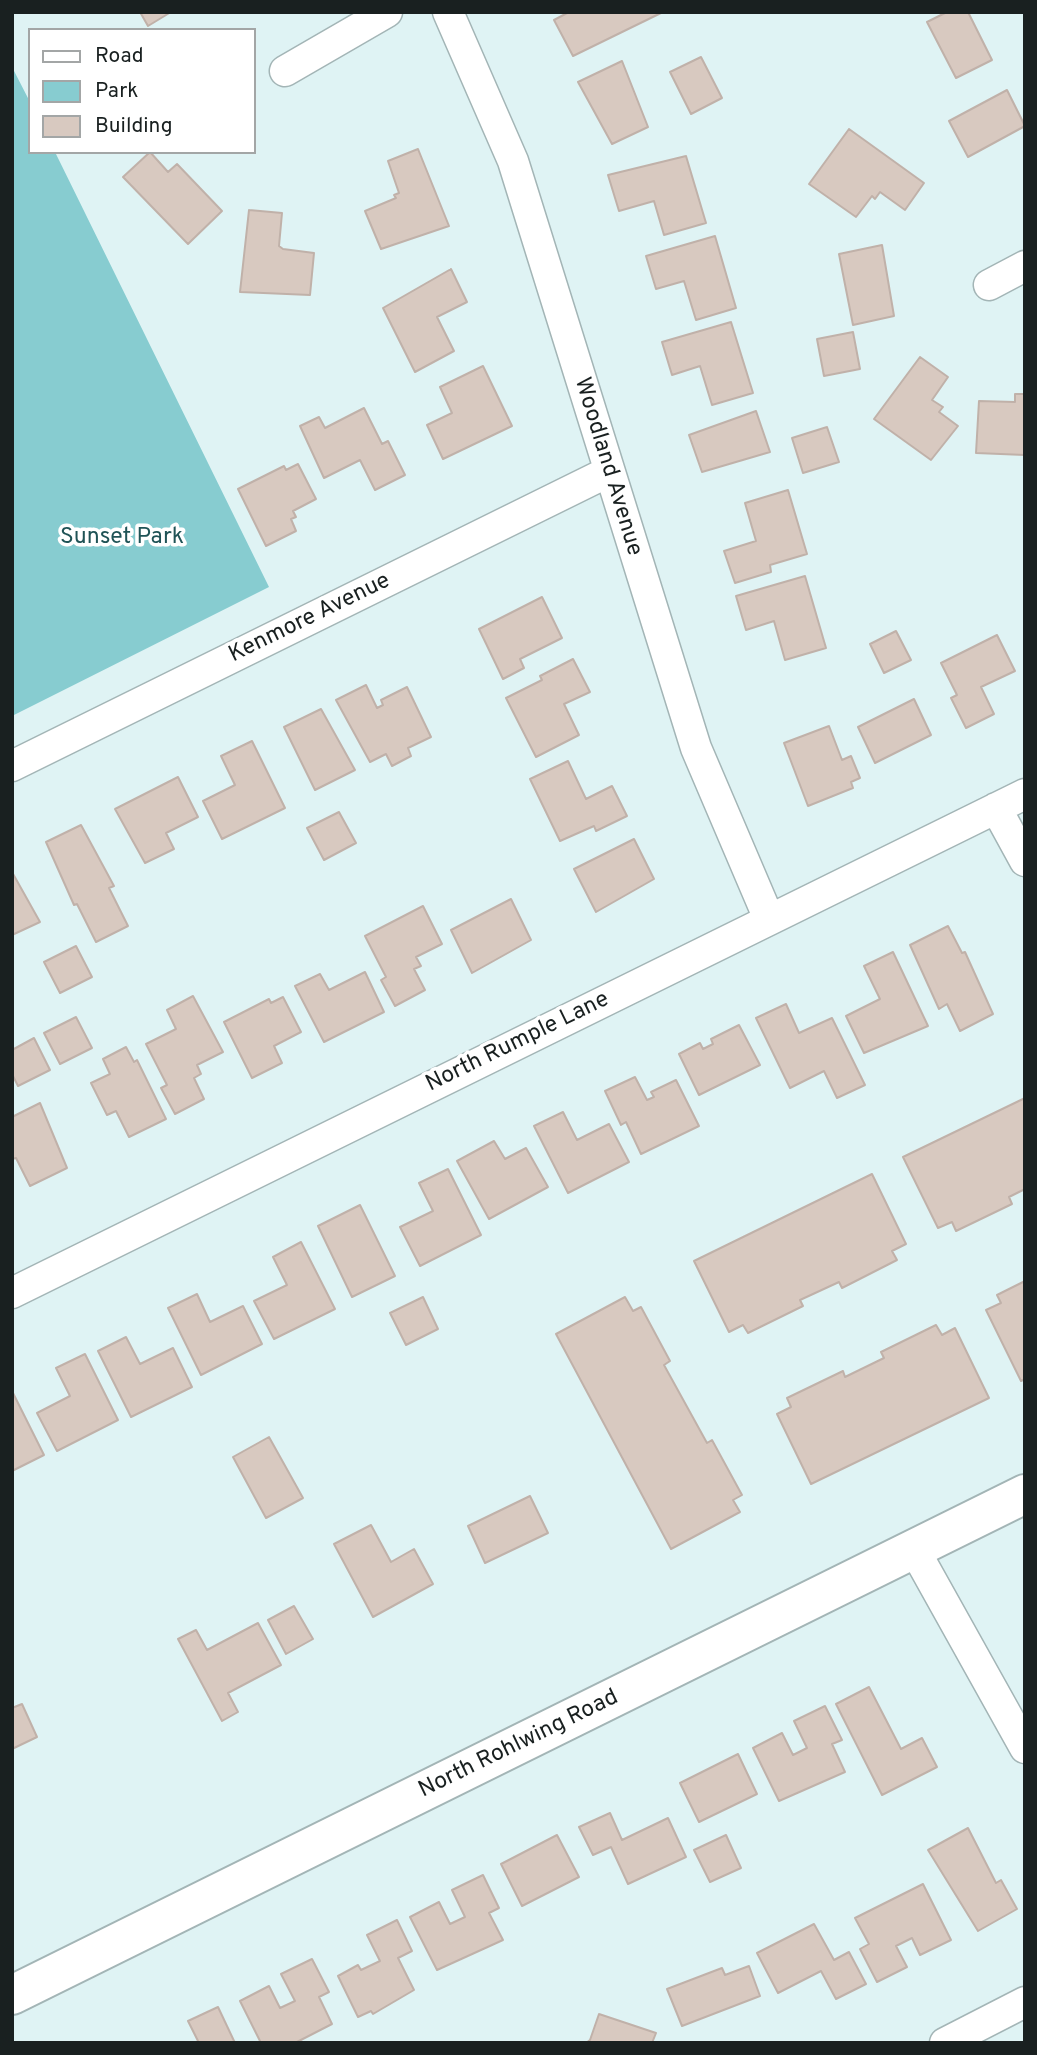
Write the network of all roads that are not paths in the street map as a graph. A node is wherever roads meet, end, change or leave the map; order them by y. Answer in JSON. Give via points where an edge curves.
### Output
{"nodes":[{"id":1,"x":387,"y":12,"type":"edge"},
{"id":2,"x":449,"y":12,"type":"edge"},
{"id":3,"x":285,"y":71,"type":"dead end"},
{"id":4,"x":1025,"y":266,"type":"edge"},
{"id":5,"x":989,"y":285,"type":"dead end"},
{"id":6,"x":608,"y":472,"type":"junction"},
{"id":7,"x":12,"y":766,"type":"edge"},
{"id":8,"x":1025,"y":794,"type":"edge"},
{"id":9,"x":996,"y":808,"type":"junction"},
{"id":10,"x":1025,"y":861,"type":"edge"},
{"id":11,"x":769,"y":919,"type":"junction"},
{"id":12,"x":12,"y":1293,"type":"edge"},
{"id":13,"x":1025,"y":1494,"type":"edge"},
{"id":14,"x":914,"y":1549,"type":"junction"},
{"id":15,"x":1025,"y":1748,"type":"edge"},
{"id":16,"x":12,"y":1995,"type":"edge"},
{"id":17,"x":1025,"y":2002,"type":"edge"},
{"id":18,"x":945,"y":2043,"type":"edge"}],
"edges":[{"from":1,"to":3,"type":"street"},
{"from":2,"to":6,"type":"street","name":"Woodland Avenue","via":[[513,161]]},
{"from":4,"to":5,"type":"street"},
{"from":6,"to":7,"type":"street","name":"Kenmore Avenue"},
{"from":6,"to":11,"type":"street","name":"Woodland Avenue","via":[[696,748]]},
{"from":8,"to":9,"type":"street","name":"North Rumple Lane"},
{"from":9,"to":10,"type":"street"},
{"from":9,"to":11,"type":"street","name":"North Rumple Lane"},
{"from":11,"to":12,"type":"street","name":"North Rumple Lane"},
{"from":13,"to":14,"type":"main road","name":"North Rohlwing Road"},
{"from":14,"to":15,"type":"street"},
{"from":14,"to":16,"type":"main road","name":"North Rohlwing Road"},
{"from":17,"to":18,"type":"street"}]}
